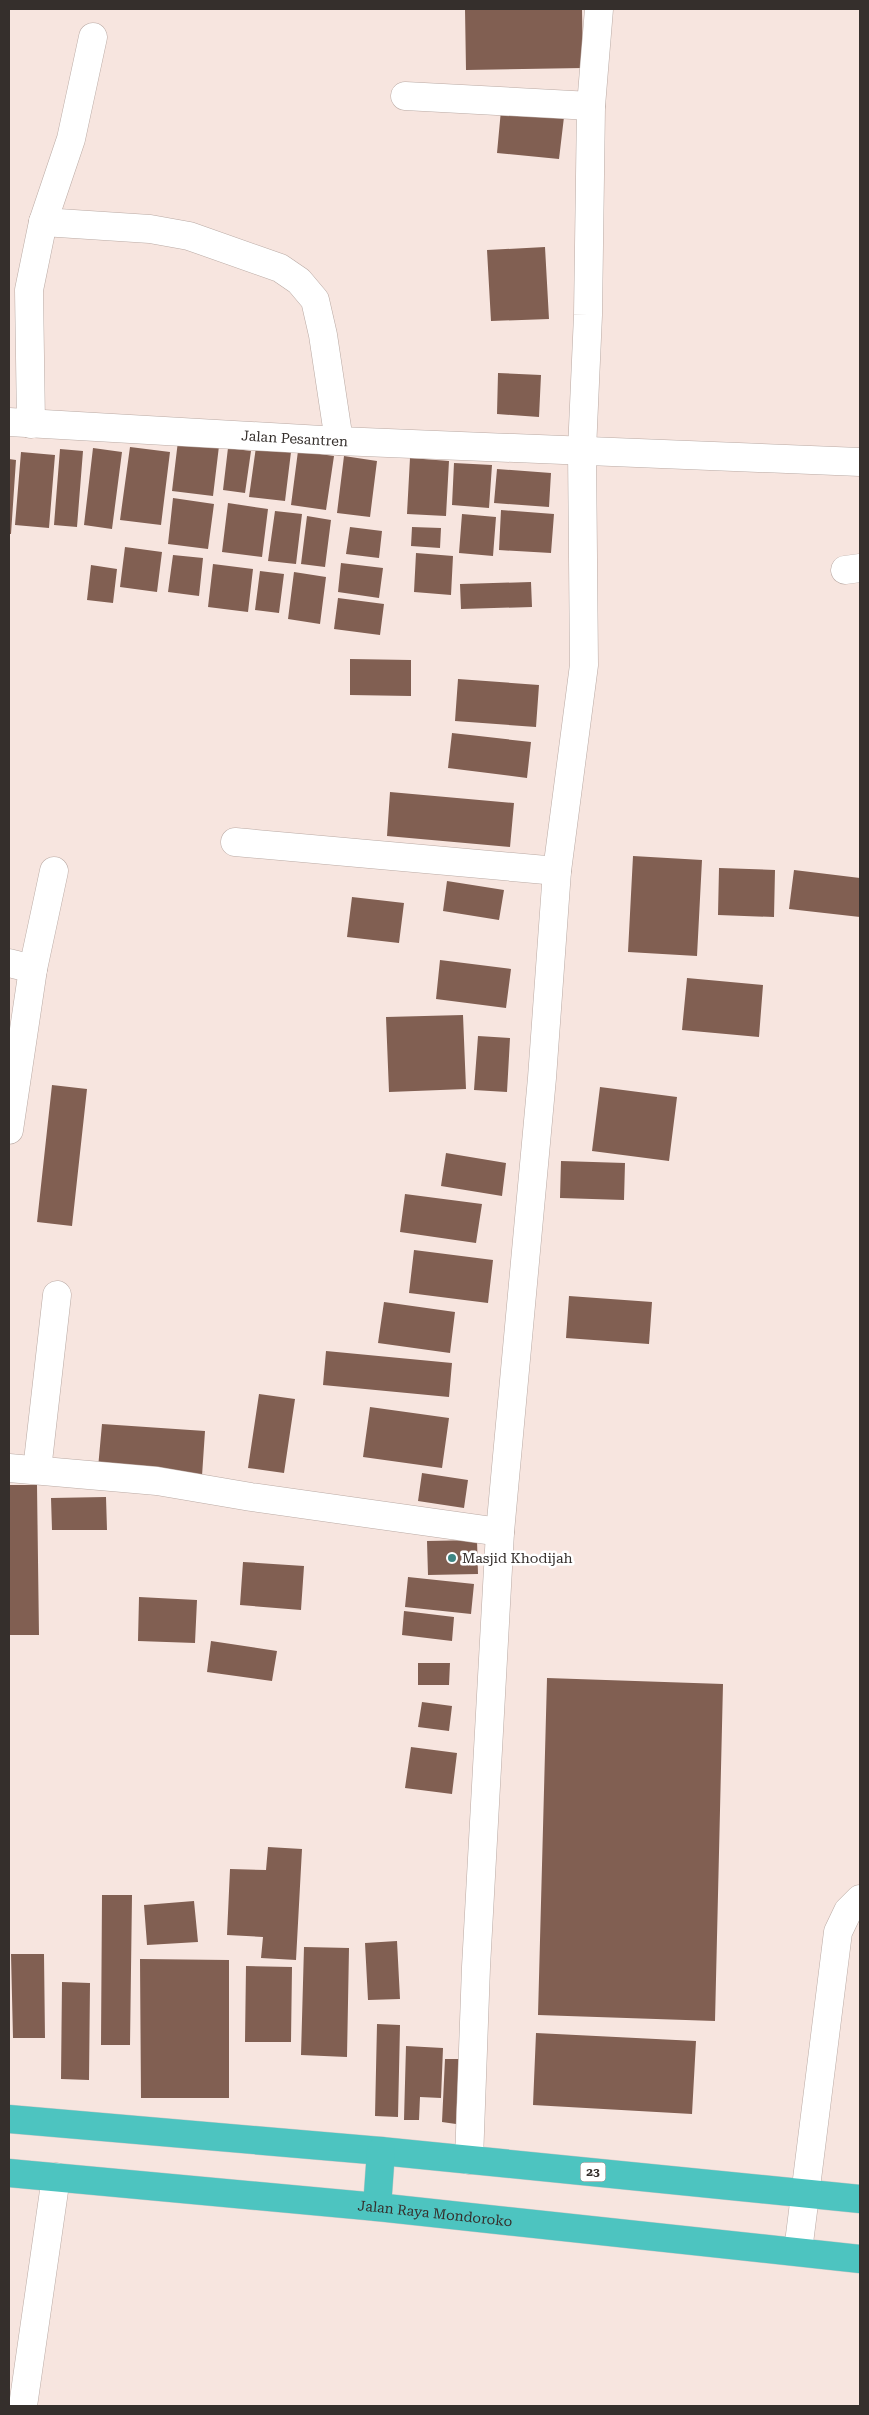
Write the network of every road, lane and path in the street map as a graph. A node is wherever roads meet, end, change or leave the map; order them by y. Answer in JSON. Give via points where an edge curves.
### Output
{"nodes":[{"id":1,"x":599,"y":9,"type":"edge"},
{"id":2,"x":93,"y":37,"type":"dead end"},
{"id":3,"x":405,"y":96,"type":"dead end"},
{"id":4,"x":592,"y":106,"type":"junction"},
{"id":5,"x":43,"y":222,"type":"junction"},
{"id":6,"x":20,"y":423,"type":"edge"},
{"id":7,"x":339,"y":441,"type":"junction"},
{"id":8,"x":582,"y":450,"type":"junction"},
{"id":9,"x":860,"y":462,"type":"edge"},
{"id":10,"x":235,"y":842,"type":"dead end"},
{"id":11,"x":54,"y":871,"type":"dead end"},
{"id":12,"x":556,"y":871,"type":"junction"},
{"id":13,"x":21,"y":966,"type":"edge"},
{"id":14,"x":9,"y":1130,"type":"edge"},
{"id":15,"x":57,"y":1295,"type":"dead end"},
{"id":16,"x":9,"y":1468,"type":"edge"},
{"id":17,"x":37,"y":1470,"type":"junction"},
{"id":18,"x":500,"y":1532,"type":"junction"},
{"id":19,"x":860,"y":1899,"type":"edge"},
{"id":20,"x":9,"y":2119,"type":"edge"},
{"id":21,"x":382,"y":2151,"type":"junction"},
{"id":22,"x":469,"y":2160,"type":"junction"},
{"id":23,"x":9,"y":2173,"type":"edge"},
{"id":24,"x":56,"y":2177,"type":"junction"},
{"id":25,"x":804,"y":2193,"type":"junction"},
{"id":26,"x":860,"y":2199,"type":"edge"},
{"id":27,"x":377,"y":2207,"type":"junction"},
{"id":28,"x":798,"y":2251,"type":"junction"},
{"id":29,"x":860,"y":2259,"type":"edge"},
{"id":30,"x":23,"y":2406,"type":"edge"}],
"edges":[{"from":1,"to":4,"type":"street"},
{"from":2,"to":5,"type":"street","via":[[71,139]]},
{"from":3,"to":4,"type":"street"},
{"from":4,"to":8,"type":"street"},
{"from":5,"to":6,"type":"street","via":[[29,290]]},
{"from":5,"to":7,"type":"street","via":[[150,229],[190,236],[280,268],[299,281],[315,300]]},
{"from":6,"to":7,"type":"street","name":"Jalan Pesantren"},
{"from":7,"to":8,"type":"street","name":"Jalan Pesantren"},
{"from":8,"to":9,"type":"street","name":"Jalan Pesantren"},
{"from":8,"to":12,"type":"street","via":[[584,665]]},
{"from":10,"to":12,"type":"street"},
{"from":11,"to":13,"type":"street"},
{"from":12,"to":18,"type":"street","via":[[542,1078]]},
{"from":13,"to":14,"type":"street"},
{"from":15,"to":17,"type":"street"},
{"from":16,"to":17,"type":"street"},
{"from":17,"to":18,"type":"street","via":[[157,1481]]},
{"from":18,"to":22,"type":"street","via":[[476,1967]]},
{"from":19,"to":25,"type":"street","via":[[848,1910],[838,1932]]},
{"from":20,"to":21,"type":"highway","number":"23"},
{"from":21,"to":22,"type":"highway","number":"23"},
{"from":21,"to":27,"type":"highway"},
{"from":22,"to":25,"type":"highway","number":"23"},
{"from":23,"to":24,"type":"highway","name":"Jalan Raya Mondoroko"},
{"from":24,"to":27,"type":"highway","name":"Jalan Raya Mondoroko"},
{"from":24,"to":30,"type":"street"},
{"from":25,"to":26,"type":"highway","number":"23"},
{"from":25,"to":28,"type":"street"},
{"from":27,"to":28,"type":"highway","name":"Jalan Raya Mondoroko"},
{"from":28,"to":29,"type":"highway","name":"Jalan Raya Mondoroko"}]}
